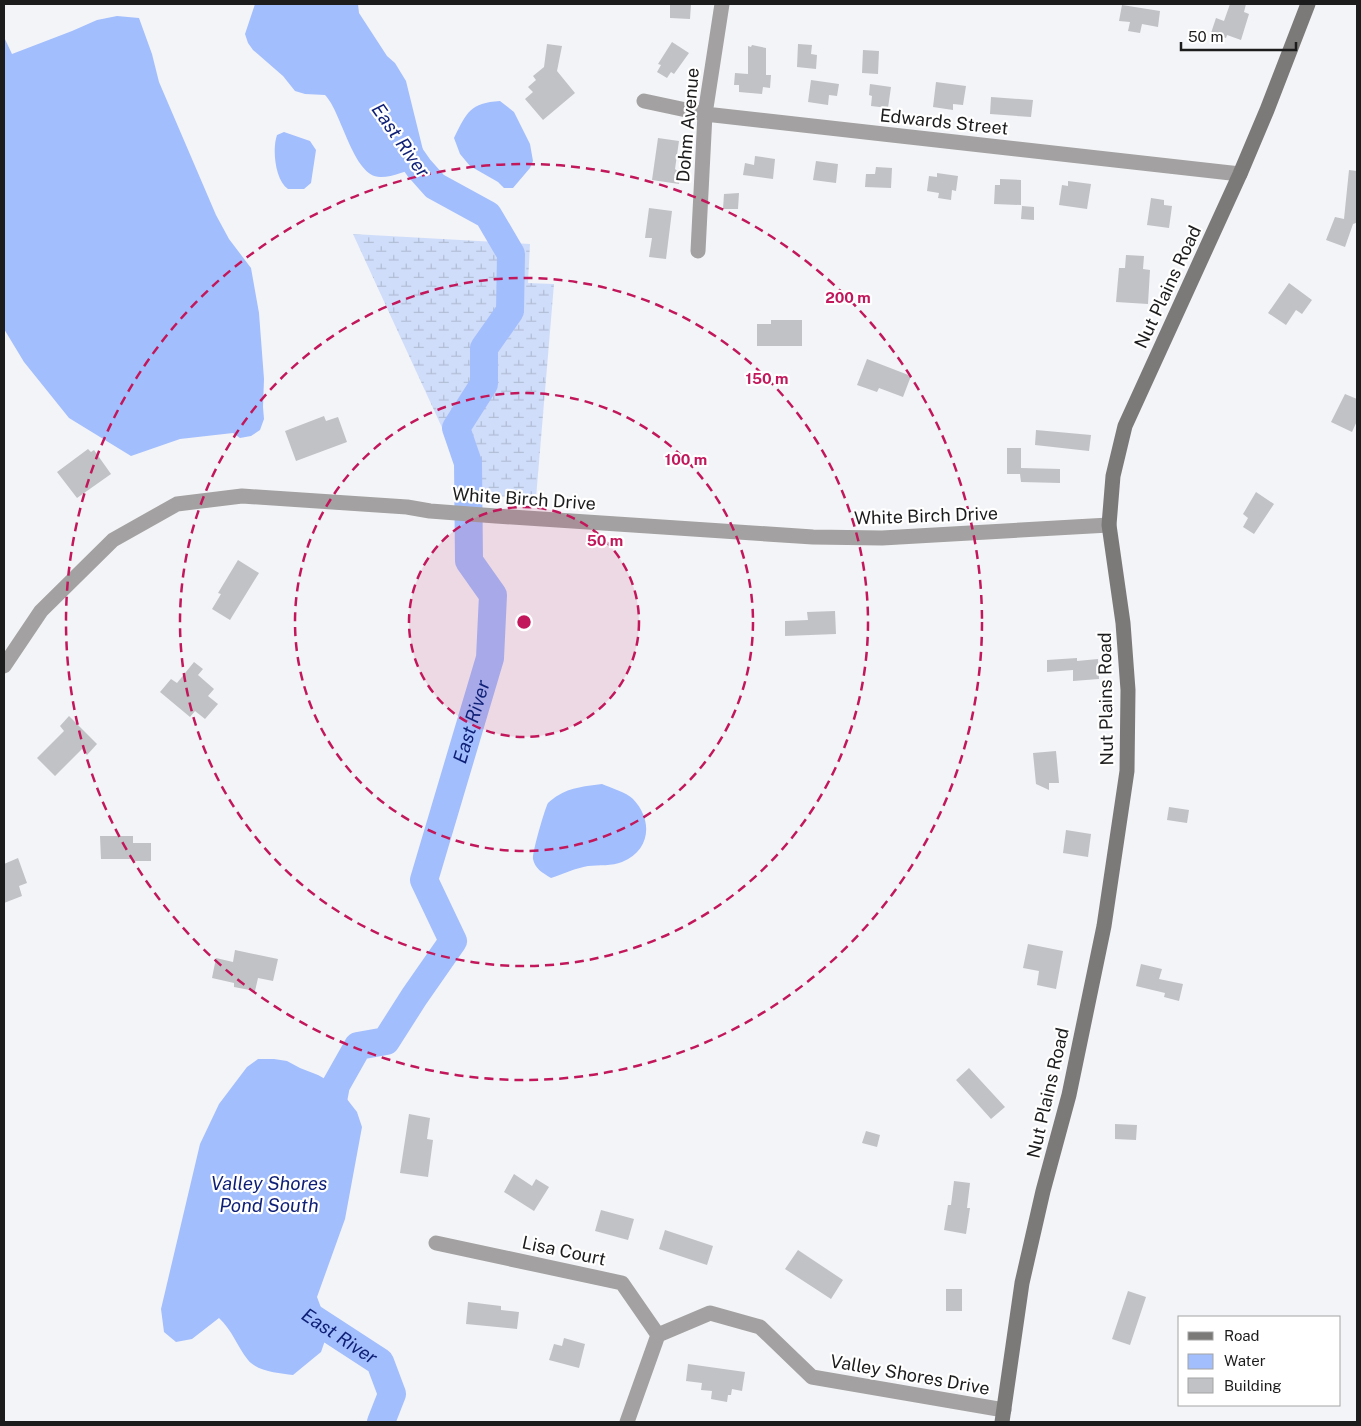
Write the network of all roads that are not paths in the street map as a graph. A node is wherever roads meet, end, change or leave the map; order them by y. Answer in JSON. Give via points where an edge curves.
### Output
{"nodes":[{"id":1,"x":722,"y":4,"type":"edge"},
{"id":2,"x":1308,"y":4,"type":"edge"},
{"id":3,"x":644,"y":101,"type":"dead end"},
{"id":4,"x":705,"y":114,"type":"junction"},
{"id":5,"x":1240,"y":174,"type":"junction"},
{"id":6,"x":698,"y":251,"type":"dead end"},
{"id":7,"x":1109,"y":525,"type":"junction"},
{"id":8,"x":4,"y":666,"type":"edge"},
{"id":9,"x":436,"y":1243,"type":"dead end"},
{"id":10,"x":658,"y":1335,"type":"junction"},
{"id":11,"x":1003,"y":1416,"type":"edge"},
{"id":12,"x":627,"y":1422,"type":"edge"}],
"edges":[{"from":1,"to":4,"type":"street","name":"Dohm Avenue"},
{"from":2,"to":5,"type":"street","name":"Nut Plains Road"},
{"from":3,"to":4,"type":"street","name":"Edwards Street"},
{"from":4,"to":5,"type":"street","name":"Edwards Street"},
{"from":4,"to":6,"type":"street","name":"Dohm Avenue"},
{"from":5,"to":7,"type":"street","name":"Nut Plains Road","via":[[1125,426],[1112,476]]},
{"from":7,"to":8,"type":"street","name":"White Birch Drive","via":[[872,538],[814,537],[242,496],[177,504],[113,540],[41,611]]},
{"from":7,"to":11,"type":"street","name":"Nut Plains Road","via":[[1123,623],[1128,690],[1127,771],[1104,926],[1069,1095],[1022,1284]]},
{"from":9,"to":10,"type":"street","name":"Lisa Court","via":[[622,1283]]},
{"from":10,"to":11,"type":"street","name":"Valley Shores Drive","via":[[710,1313],[760,1327],[812,1376]]},
{"from":10,"to":12,"type":"street"}]}
